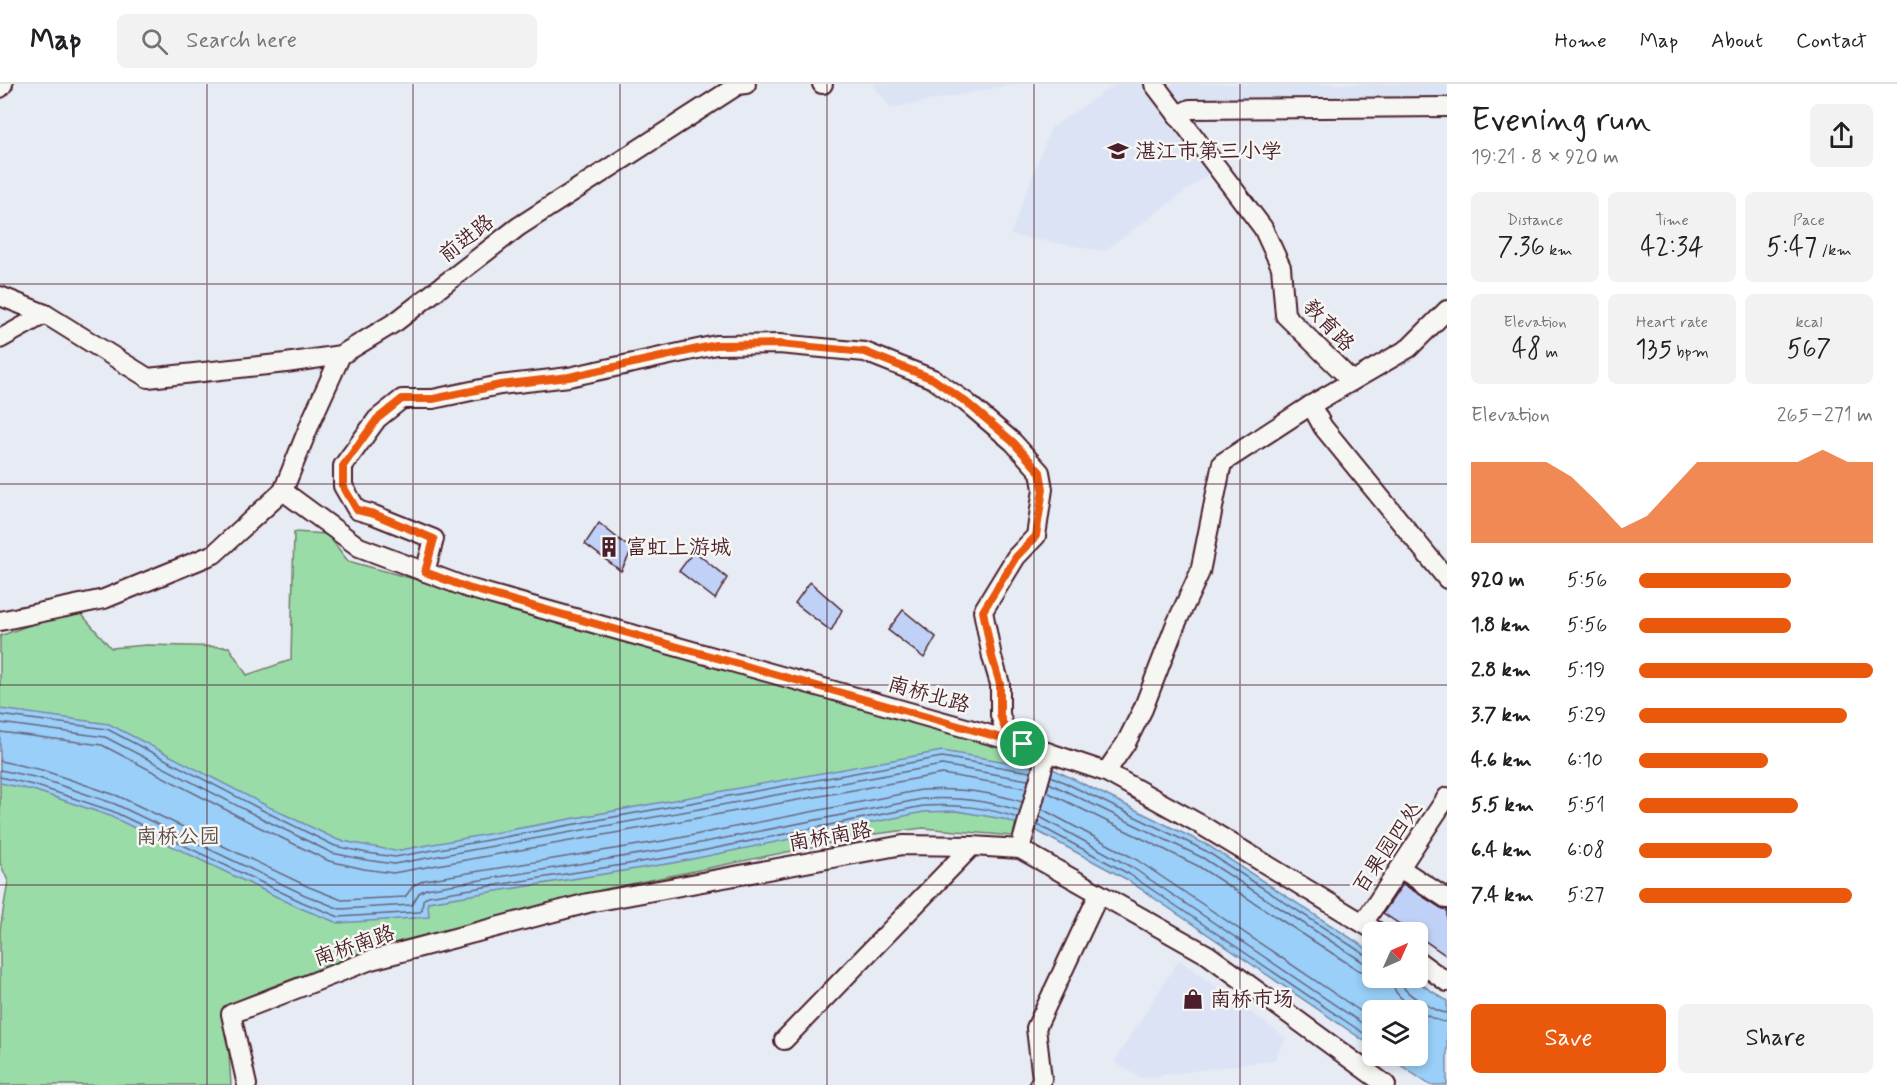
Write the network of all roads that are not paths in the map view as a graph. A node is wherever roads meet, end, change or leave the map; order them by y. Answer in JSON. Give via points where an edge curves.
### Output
{"nodes":[{"id":1,"x":3,"y":84,"type":"edge"},
{"id":2,"x":746,"y":84,"type":"edge"},
{"id":3,"x":1154,"y":84,"type":"edge"},
{"id":4,"x":0,"y":88,"type":"edge"},
{"id":5,"x":1447,"y":107,"type":"edge"},
{"id":6,"x":1177,"y":115,"type":"junction"},
{"id":7,"x":0,"y":296,"type":"edge"},
{"id":8,"x":1447,"y":310,"type":"edge"},
{"id":9,"x":45,"y":314,"type":"junction"},
{"id":10,"x":0,"y":339,"type":"edge"},
{"id":11,"x":341,"y":355,"type":"junction"},
{"id":12,"x":1353,"y":381,"type":"junction"},
{"id":13,"x":1311,"y":405,"type":"junction"},
{"id":14,"x":283,"y":491,"type":"junction"},
{"id":15,"x":425,"y":572,"type":"junction"},
{"id":16,"x":1447,"y":579,"type":"edge"},
{"id":17,"x":0,"y":621,"type":"edge"},
{"id":18,"x":1023,"y":744,"type":"junction"},
{"id":19,"x":1047,"y":752,"type":"junction"},
{"id":20,"x":1106,"y":772,"type":"junction"},
{"id":21,"x":1447,"y":797,"type":"edge"},
{"id":22,"x":972,"y":846,"type":"junction"},
{"id":23,"x":1020,"y":849,"type":"junction"},
{"id":24,"x":1400,"y":868,"type":"junction"},
{"id":25,"x":1099,"y":894,"type":"junction"},
{"id":26,"x":1447,"y":899,"type":"edge"},
{"id":27,"x":1364,"y":922,"type":"joint"},
{"id":28,"x":1428,"y":968,"type":"edge"},
{"id":29,"x":1447,"y":982,"type":"edge"},
{"id":30,"x":784,"y":1040,"type":"dead end"},
{"id":31,"x":248,"y":1085,"type":"edge"},
{"id":32,"x":1039,"y":1085,"type":"edge"},
{"id":33,"x":1386,"y":1085,"type":"edge"}],
"edges":[{"from":1,"to":4,"type":"street"},
{"from":2,"to":11,"type":"street","name":"前进路","via":[[738,85],[518,226],[397,321]]},
{"from":3,"to":6,"type":"street","name":"教育路"},
{"from":5,"to":6,"type":"street","via":[[1190,109]]},
{"from":6,"to":12,"type":"street","name":"教育路","via":[[1263,228],[1281,267],[1285,315]]},
{"from":7,"to":9,"type":"street"},
{"from":8,"to":12,"type":"street","via":[[1409,348]]},
{"from":9,"to":10,"type":"street"},
{"from":9,"to":11,"type":"street","via":[[148,378]]},
{"from":11,"to":14,"type":"street"},
{"from":12,"to":13,"type":"street"},
{"from":13,"to":16,"type":"street","via":[[1323,427]]},
{"from":13,"to":20,"type":"street","via":[[1222,463],[1200,572],[1143,709],[1126,744]]},
{"from":14,"to":15,"type":"street","name":"南桥北路","via":[[359,547]]},
{"from":14,"to":17,"type":"street","via":[[214,554],[104,599]]},
{"from":15,"to":18,"type":"street","name":"南桥北路","via":[[468,588]]},
{"from":15,"to":18,"type":"street","via":[[434,539],[357,510],[343,486],[343,466],[377,419],[402,399],[433,399],[500,385],[569,377],[716,345],[779,344],[865,352],[933,379],[1013,442],[1040,472],[1043,489],[1036,536],[1016,557],[983,611],[1000,684],[1000,715],[1006,732]]},
{"from":18,"to":19,"type":"street","name":"南桥北路"},
{"from":19,"to":20,"type":"street","name":"南桥北路"},
{"from":19,"to":23,"type":"street"},
{"from":20,"to":27,"type":"street","name":"南桥北路"},
{"from":21,"to":24,"type":"street","name":"百果园四处"},
{"from":22,"to":23,"type":"street","name":"南桥南路"},
{"from":22,"to":30,"type":"street"},
{"from":22,"to":31,"type":"street","name":"南桥南路","via":[[903,845],[588,903],[371,960],[231,1014]]},
{"from":23,"to":25,"type":"street","name":"南桥南路"},
{"from":24,"to":26,"type":"street"},
{"from":24,"to":27,"type":"street","name":"百果园四处"},
{"from":25,"to":32,"type":"street","via":[[1036,1028],[1042,1079]]},
{"from":25,"to":33,"type":"street","name":"南桥南路","via":[[1208,955]]},
{"from":28,"to":29,"type":"street"}]}
